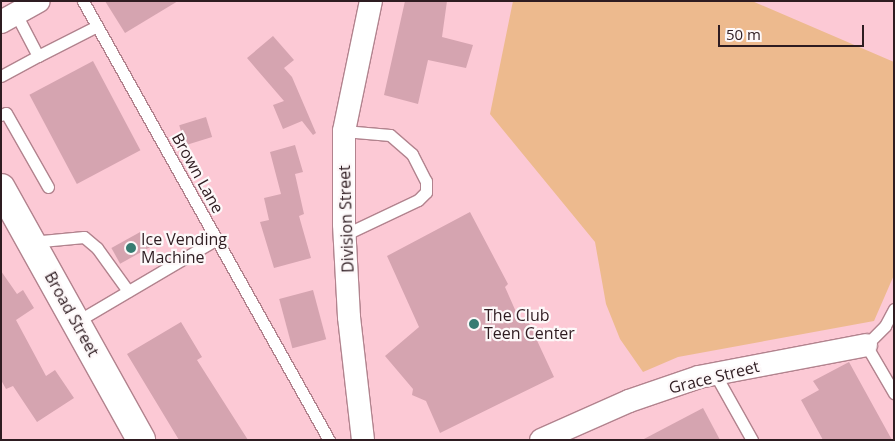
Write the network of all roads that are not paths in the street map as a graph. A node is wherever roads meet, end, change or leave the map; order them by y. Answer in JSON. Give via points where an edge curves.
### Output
{"nodes":[{"id":1,"x":39,"y":1,"type":"edge"},
{"id":2,"x":84,"y":1,"type":"edge"},
{"id":3,"x":371,"y":1,"type":"edge"},
{"id":4,"x":8,"y":18,"type":"edge"},
{"id":5,"x":98,"y":26,"type":"junction"},
{"id":6,"x":38,"y":56,"type":"junction"},
{"id":7,"x":1,"y":76,"type":"edge"},
{"id":8,"x":3,"y":111,"type":"edge"},
{"id":9,"x":344,"y":131,"type":"junction"},
{"id":10,"x":48,"y":187,"type":"dead end"},
{"id":11,"x":1,"y":188,"type":"edge"},
{"id":12,"x":346,"y":234,"type":"junction"},
{"id":13,"x":217,"y":239,"type":"junction"},
{"id":14,"x":31,"y":242,"type":"junction"},
{"id":15,"x":128,"y":291,"type":"junction"},
{"id":16,"x":894,"y":309,"type":"edge"},
{"id":17,"x":76,"y":322,"type":"junction"},
{"id":18,"x":866,"y":345,"type":"junction"},
{"id":19,"x":715,"y":374,"type":"junction"},
{"id":20,"x":894,"y":393,"type":"edge"},
{"id":21,"x":141,"y":440,"type":"edge"},
{"id":22,"x":329,"y":440,"type":"edge"},
{"id":23,"x":362,"y":440,"type":"edge"},
{"id":24,"x":541,"y":440,"type":"edge"},
{"id":25,"x":752,"y":440,"type":"edge"}],
"edges":[{"from":1,"to":4,"type":"street"},
{"from":2,"to":5,"type":"lane","name":"Brown Lane"},
{"from":3,"to":9,"type":"street","name":"Division Street"},
{"from":4,"to":6,"type":"lane"},
{"from":5,"to":6,"type":"lane"},
{"from":5,"to":13,"type":"lane","name":"Brown Lane"},
{"from":6,"to":7,"type":"lane"},
{"from":8,"to":10,"type":"lane"},
{"from":9,"to":12,"type":"street","name":"Division Street"},
{"from":9,"to":12,"type":"lane","via":[[390,135],[412,154],[426,181],[426,192],[418,200]]},
{"from":11,"to":14,"type":"main road","name":"Broad Street"},
{"from":12,"to":23,"type":"street","name":"Division Street","via":[[349,317]]},
{"from":13,"to":15,"type":"lane"},
{"from":13,"to":22,"type":"lane","name":"Brown Lane"},
{"from":14,"to":15,"type":"lane","via":[[84,237],[97,248]]},
{"from":14,"to":17,"type":"main road","name":"Broad Street"},
{"from":15,"to":17,"type":"lane"},
{"from":16,"to":18,"type":"lane","via":[[885,326]]},
{"from":17,"to":21,"type":"main road","name":"Broad Street"},
{"from":18,"to":19,"type":"street","name":"Grace Street"},
{"from":18,"to":20,"type":"lane"},
{"from":19,"to":24,"type":"street","name":"Grace Street","via":[[629,401]]},
{"from":19,"to":25,"type":"lane"}]}
